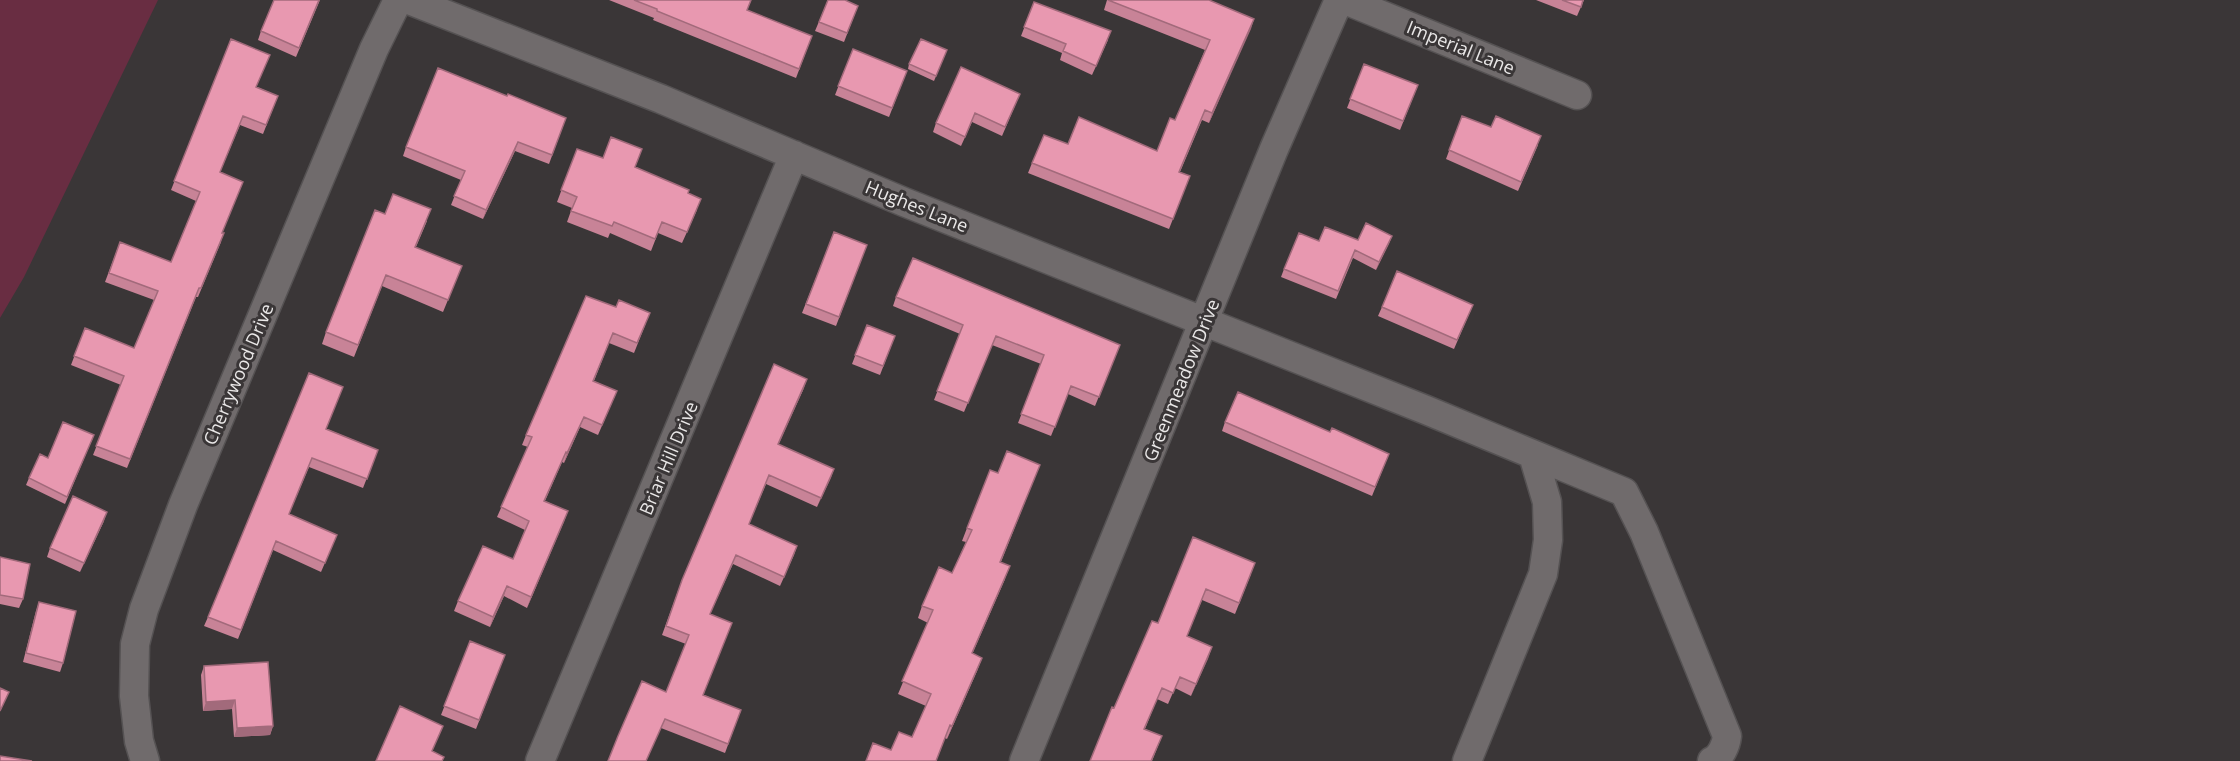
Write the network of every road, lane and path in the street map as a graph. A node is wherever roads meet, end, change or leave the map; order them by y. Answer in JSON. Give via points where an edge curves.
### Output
{"nodes":[{"id":1,"x":398,"y":0,"type":"edge"},
{"id":2,"x":409,"y":0,"type":"edge"},
{"id":3,"x":1340,"y":0,"type":"edge"},
{"id":4,"x":1345,"y":0,"type":"edge"},
{"id":5,"x":1577,"y":95,"type":"dead end"},
{"id":6,"x":794,"y":155,"type":"junction"},
{"id":7,"x":1205,"y":323,"type":"junction"},
{"id":8,"x":1533,"y":455,"type":"junction"},
{"id":9,"x":145,"y":761,"type":"edge"},
{"id":10,"x":540,"y":761,"type":"edge"},
{"id":11,"x":1024,"y":761,"type":"edge"},
{"id":12,"x":1467,"y":761,"type":"edge"},
{"id":13,"x":1712,"y":761,"type":"edge"}],
"edges":[{"from":1,"to":9,"type":"street","name":"Cherrywood Drive","via":[[187,494],[144,609],[135,644],[134,696]]},
{"from":2,"to":6,"type":"street","name":"Hughes Lane"},
{"from":3,"to":7,"type":"street","name":"Greenmeadow Drive","via":[[1274,149]]},
{"from":4,"to":5,"type":"street","name":"Imperial Lane"},
{"from":6,"to":7,"type":"street","name":"Hughes Lane"},
{"from":6,"to":10,"type":"street","name":"Briar Hill Drive"},
{"from":7,"to":8,"type":"street","name":"Hughes Lane"},
{"from":7,"to":11,"type":"street","name":"Greenmeadow Drive"},
{"from":8,"to":12,"type":"street","via":[[1547,502],[1548,540],[1543,574]]},
{"from":8,"to":13,"type":"street","name":"Hughes Lane","via":[[1624,492],[1727,736],[1726,744]]}]}
